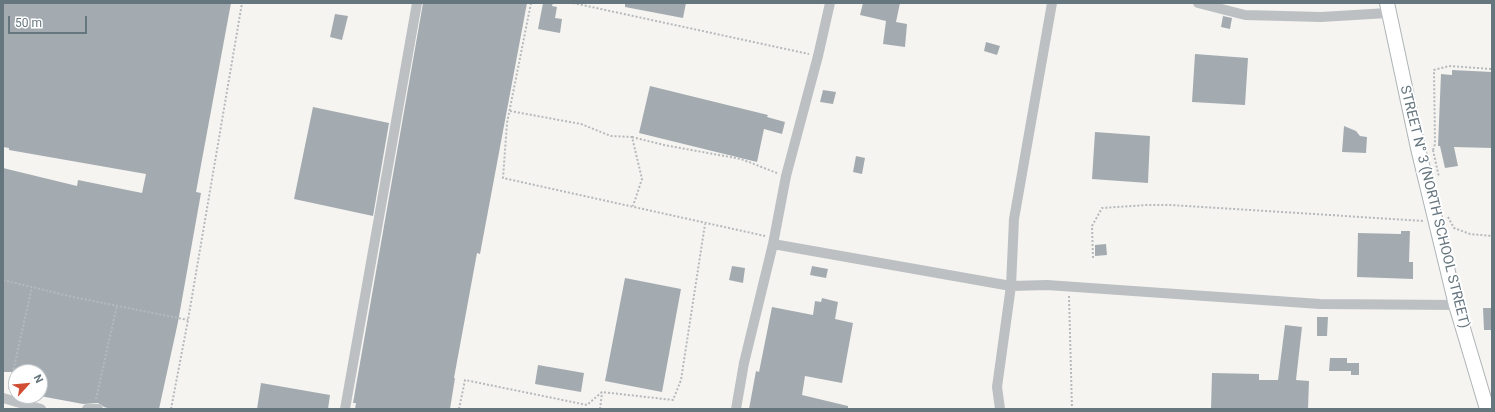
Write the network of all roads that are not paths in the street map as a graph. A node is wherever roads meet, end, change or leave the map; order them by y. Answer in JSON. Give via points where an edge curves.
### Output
{"nodes":[{"id":1,"x":417,"y":3,"type":"edge"},
{"id":2,"x":830,"y":3,"type":"edge"},
{"id":3,"x":1052,"y":3,"type":"edge"},
{"id":4,"x":1198,"y":3,"type":"edge"},
{"id":5,"x":1388,"y":8,"type":"edge"},
{"id":6,"x":773,"y":241,"type":"junction"},
{"id":7,"x":1011,"y":286,"type":"junction"},
{"id":8,"x":1456,"y":305,"type":"junction"},
{"id":9,"x":5,"y":398,"type":"edge"},
{"id":10,"x":41,"y":409,"type":"edge"},
{"id":11,"x":345,"y":409,"type":"edge"},
{"id":12,"x":736,"y":409,"type":"edge"},
{"id":13,"x":1000,"y":409,"type":"edge"},
{"id":14,"x":1487,"y":409,"type":"edge"}],
"edges":[{"from":1,"to":11,"type":"street"},
{"from":2,"to":6,"type":"street","via":[[786,176]]},
{"from":3,"to":7,"type":"street","via":[[1014,219]]},
{"from":4,"to":5,"type":"street","via":[[1245,15],[1321,17]]},
{"from":5,"to":8,"type":"street","name":"STREET N° 3 (NORTH SCHOOL STREET)","via":[[1418,148],[1442,218]]},
{"from":6,"to":7,"type":"street"},
{"from":6,"to":12,"type":"street","via":[[744,363]]},
{"from":7,"to":8,"type":"street","via":[[1047,285],[1320,304]]},
{"from":7,"to":13,"type":"street","via":[[996,387]]},
{"from":8,"to":14,"type":"street","name":"STREET N° 3 (NORTH SCHOOL STREET)"},
{"from":9,"to":10,"type":"street"}]}
